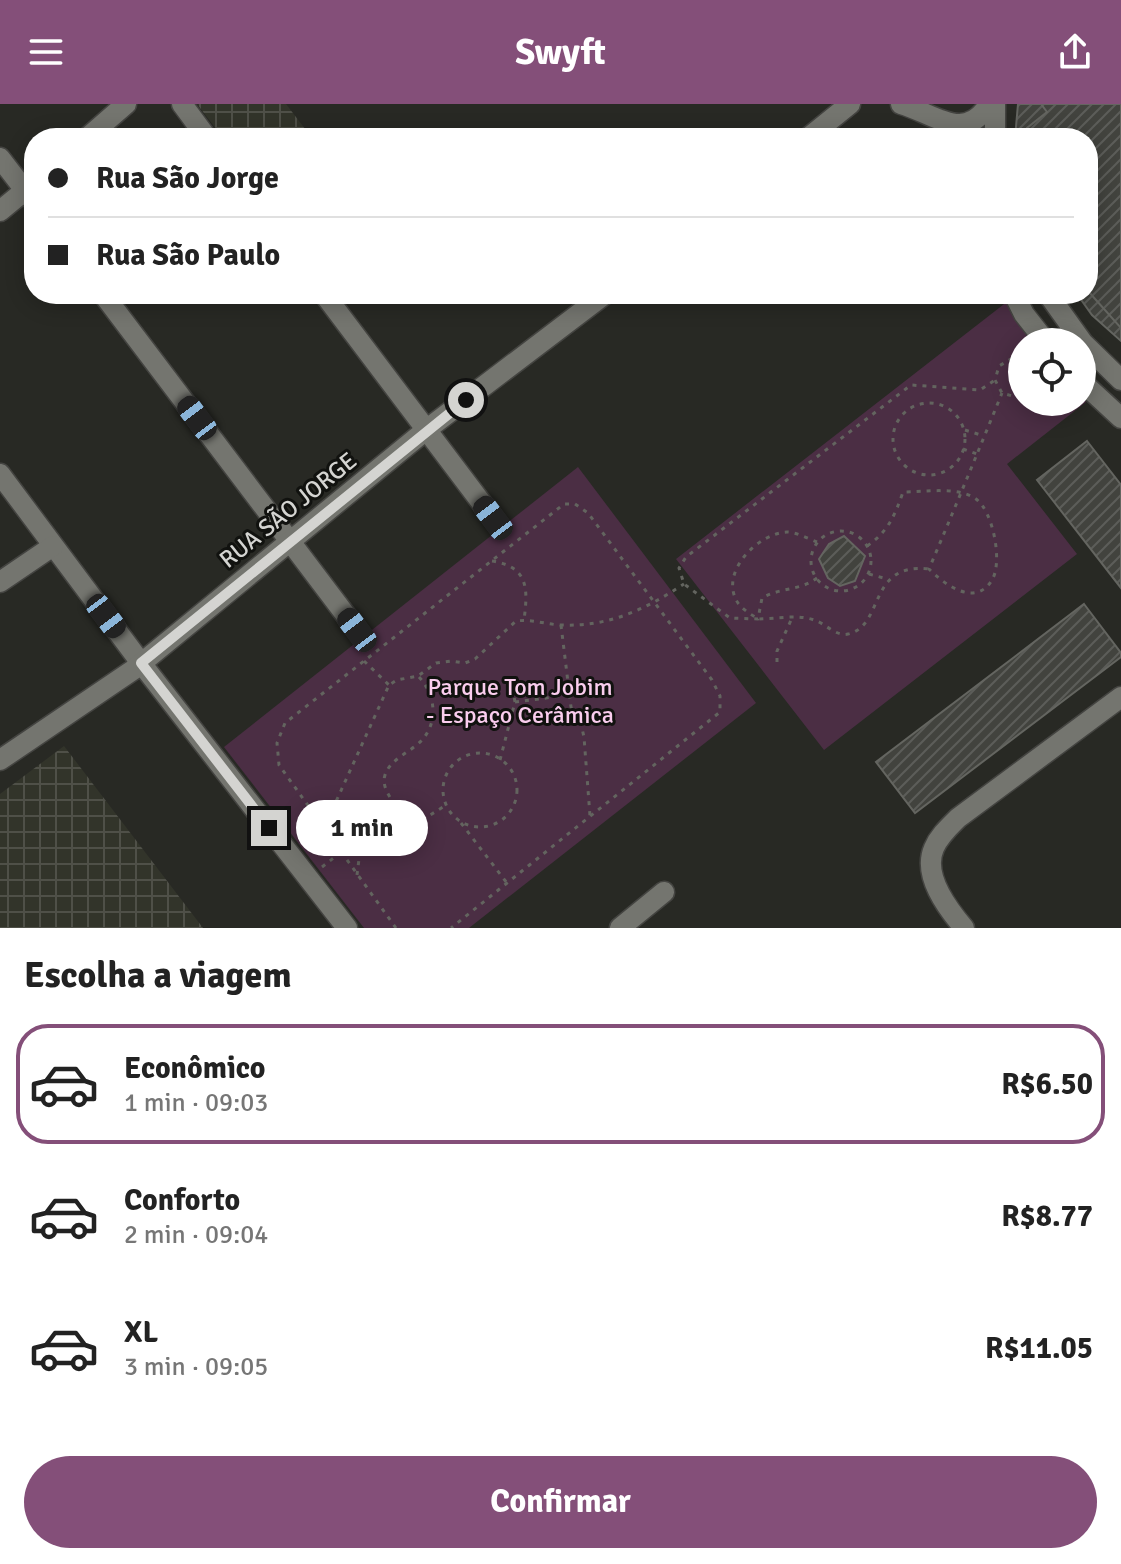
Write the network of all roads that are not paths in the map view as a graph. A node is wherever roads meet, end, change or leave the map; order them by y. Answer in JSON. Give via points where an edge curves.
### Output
{"nodes":[{"id":1,"x":126,"y":104,"type":"edge"},
{"id":2,"x":182,"y":104,"type":"edge"},
{"id":3,"x":850,"y":104,"type":"edge"},
{"id":4,"x":868,"y":104,"type":"edge"},
{"id":5,"x":901,"y":104,"type":"edge"},
{"id":6,"x":989,"y":104,"type":"edge"},
{"id":7,"x":995,"y":104,"type":"edge"},
{"id":8,"x":832,"y":120,"type":"junction"},
{"id":9,"x":939,"y":120,"type":"edge"},
{"id":10,"x":98,"y":128,"type":"edge"},
{"id":11,"x":200,"y":128,"type":"edge"},
{"id":12,"x":821,"y":128,"type":"edge"},
{"id":13,"x":995,"y":128,"type":"edge"},
{"id":14,"x":0,"y":158,"type":"edge"},
{"id":15,"x":24,"y":184,"type":"edge"},
{"id":16,"x":24,"y":196,"type":"edge"},
{"id":17,"x":0,"y":211,"type":"edge"},
{"id":18,"x":111,"y":304,"type":"edge"},
{"id":19,"x":332,"y":304,"type":"edge"},
{"id":20,"x":592,"y":304,"type":"edge"},
{"id":21,"x":1019,"y":304,"type":"edge"},
{"id":22,"x":1055,"y":304,"type":"edge"},
{"id":23,"x":1035,"y":328,"type":"edge"},
{"id":24,"x":1121,"y":380,"type":"edge"},
{"id":25,"x":1096,"y":397,"type":"edge"},
{"id":26,"x":1121,"y":418,"type":"edge"},
{"id":27,"x":426,"y":430,"type":"junction"},
{"id":28,"x":0,"y":474,"type":"edge"},
{"id":29,"x":493,"y":518,"type":"dead end"},
{"id":30,"x":290,"y":542,"type":"junction"},
{"id":31,"x":53,"y":546,"type":"junction"},
{"id":32,"x":0,"y":582,"type":"edge"},
{"id":33,"x":357,"y":630,"type":"dead end"},
{"id":34,"x":141,"y":663,"type":"junction"},
{"id":35,"x":1121,"y":697,"type":"edge"},
{"id":36,"x":0,"y":760,"type":"edge"},
{"id":37,"x":664,"y":892,"type":"dead end"},
{"id":38,"x":347,"y":928,"type":"edge"},
{"id":39,"x":620,"y":928,"type":"edge"},
{"id":40,"x":964,"y":928,"type":"edge"}],
"edges":[{"from":1,"to":10,"type":"street"},
{"from":2,"to":11,"type":"street"},
{"from":3,"to":8,"type":"street"},
{"from":4,"to":8,"type":"street"},
{"from":5,"to":9,"type":"street"},
{"from":6,"to":9,"type":"street","via":[[964,125]]},
{"from":7,"to":13,"type":"street"},
{"from":8,"to":12,"type":"street"},
{"from":14,"to":15,"type":"street"},
{"from":16,"to":17,"type":"street"},
{"from":18,"to":30,"type":"street"},
{"from":19,"to":27,"type":"street"},
{"from":20,"to":27,"type":"street","name":"RUA SÃO JORGE"},
{"from":21,"to":23,"type":"street"},
{"from":22,"to":24,"type":"street","via":[[1083,343]]},
{"from":25,"to":26,"type":"street"},
{"from":27,"to":29,"type":"street"},
{"from":27,"to":30,"type":"street","name":"RUA SÃO JORGE"},
{"from":28,"to":31,"type":"street"},
{"from":30,"to":33,"type":"street"},
{"from":30,"to":34,"type":"street","name":"RUA SÃO JORGE"},
{"from":31,"to":32,"type":"street"},
{"from":31,"to":34,"type":"street"},
{"from":34,"to":36,"type":"street","name":"RUA SÃO JORGE"},
{"from":34,"to":38,"type":"street"},
{"from":35,"to":40,"type":"street","via":[[941,835],[931,861],[934,878]]},
{"from":37,"to":39,"type":"street"}]}
